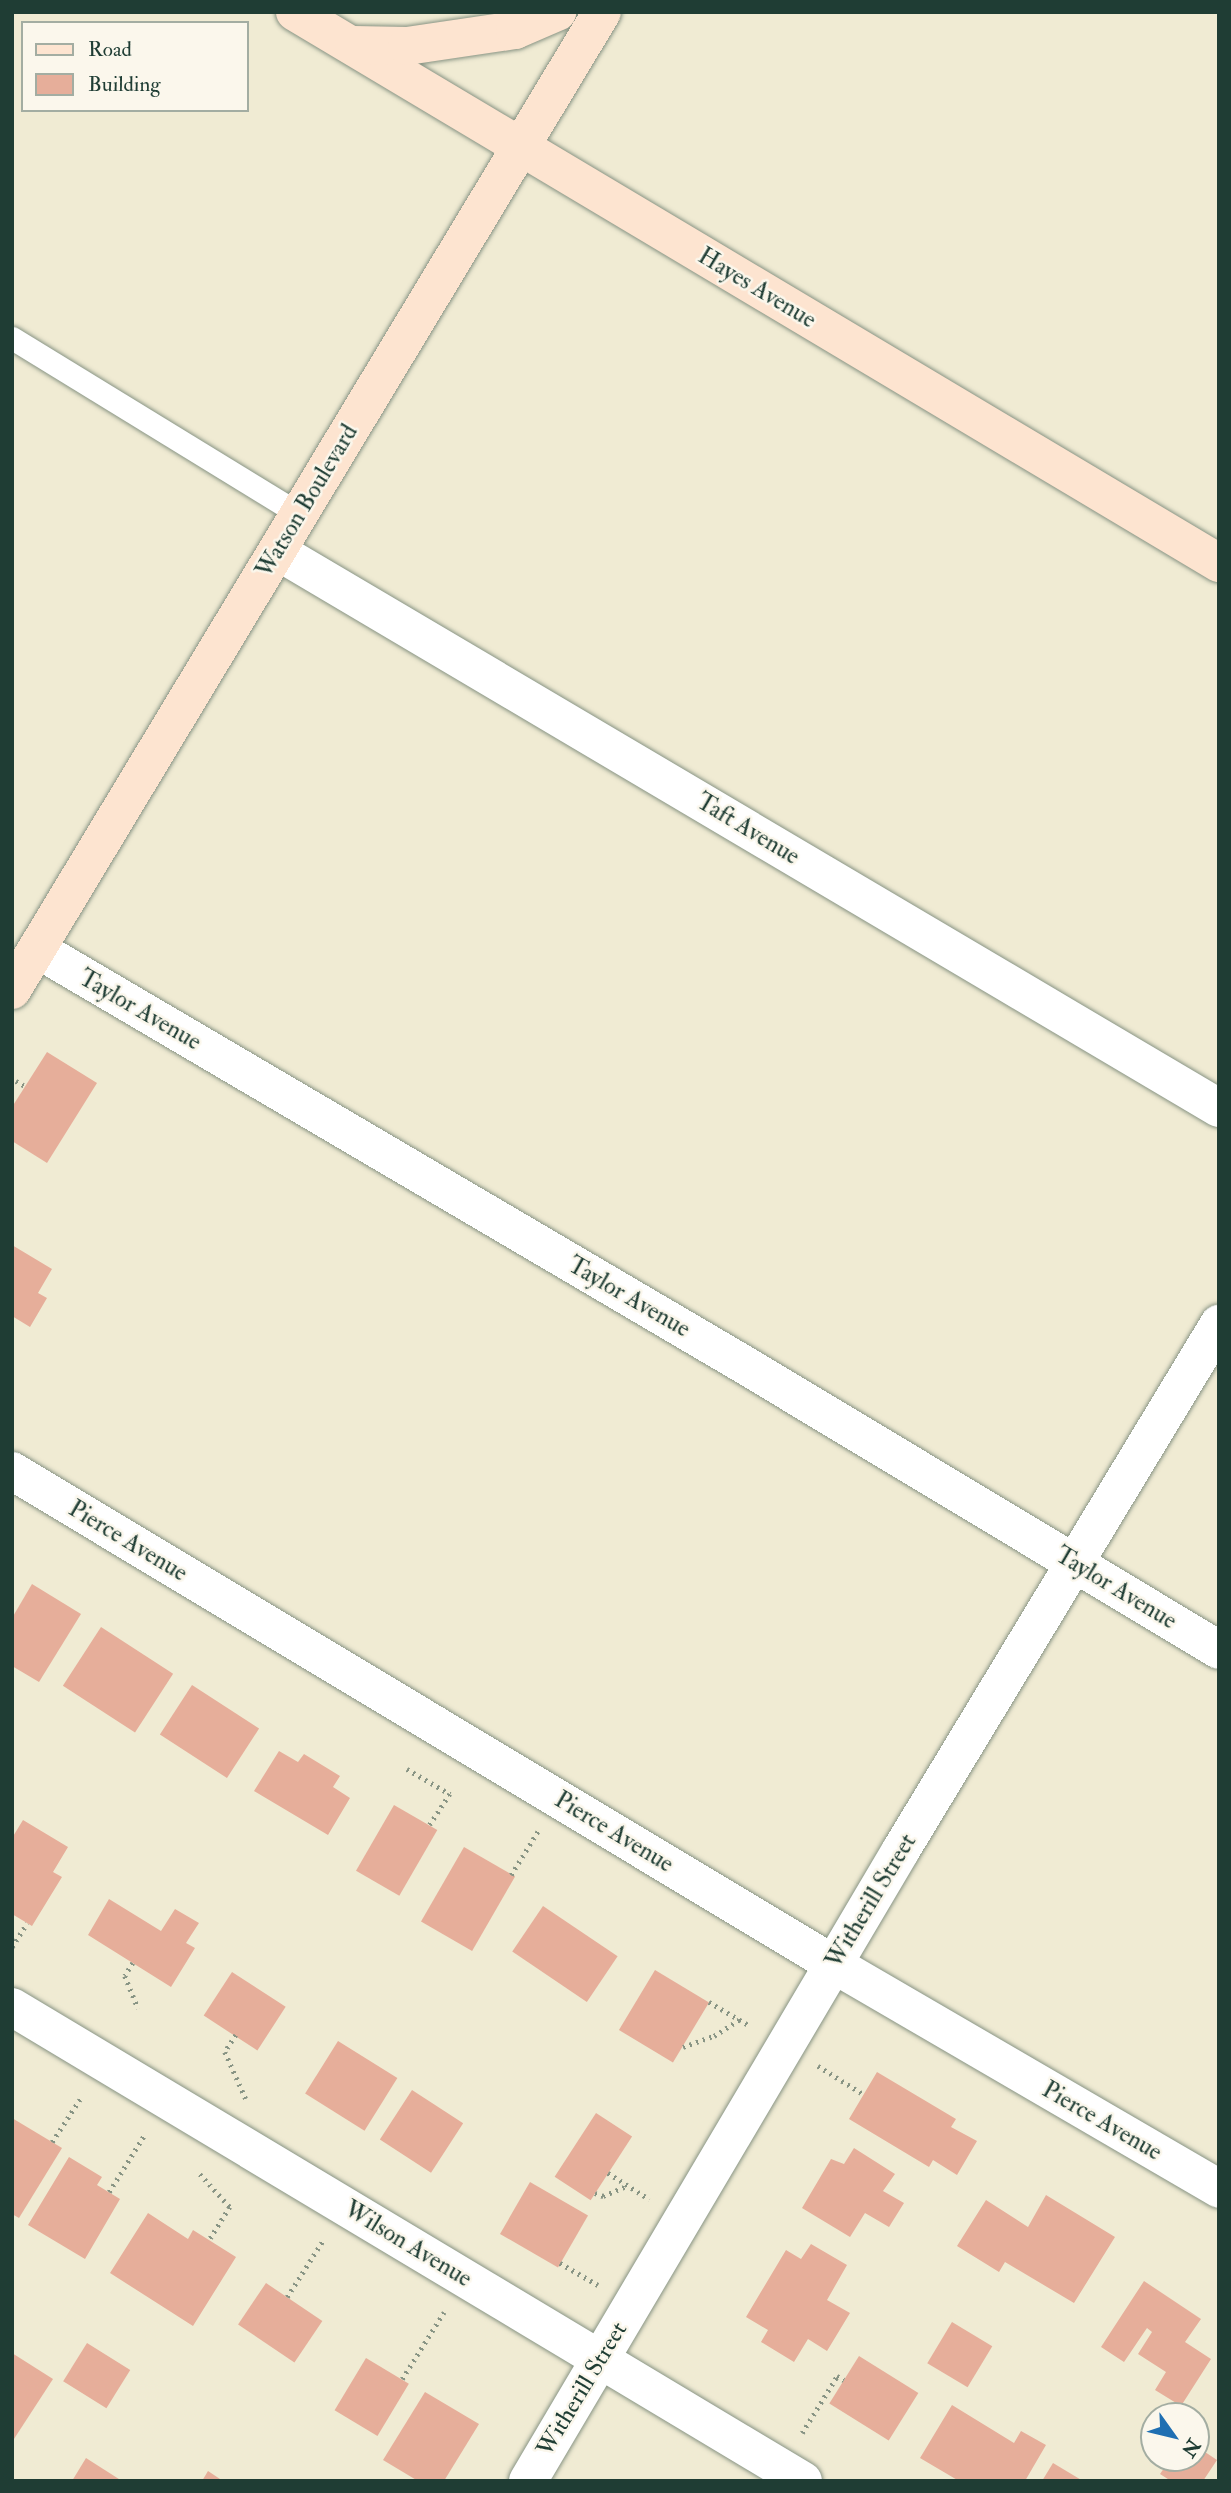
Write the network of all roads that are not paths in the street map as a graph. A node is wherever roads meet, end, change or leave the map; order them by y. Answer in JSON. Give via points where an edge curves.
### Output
{"nodes":[{"id":1,"x":295,"y":12,"type":"edge"},
{"id":2,"x":557,"y":12,"type":"edge"},
{"id":3,"x":603,"y":12,"type":"edge"},
{"id":4,"x":352,"y":45,"type":"junction"},
{"id":5,"x":523,"y":149,"type":"junction"},
{"id":6,"x":12,"y":338,"type":"edge"},
{"id":7,"x":299,"y":514,"type":"junction"},
{"id":8,"x":277,"y":551,"type":"junction"},
{"id":9,"x":1219,"y":563,"type":"edge"},
{"id":10,"x":37,"y":949,"type":"junction"},
{"id":11,"x":12,"y":990,"type":"edge"},
{"id":12,"x":1219,"y":1108,"type":"edge"},
{"id":13,"x":1219,"y":1324,"type":"edge"},
{"id":14,"x":12,"y":1471,"type":"edge"},
{"id":15,"x":1073,"y":1562,"type":"junction"},
{"id":16,"x":1219,"y":1650,"type":"edge"},
{"id":17,"x":833,"y":1964,"type":"junction"},
{"id":18,"x":12,"y":2007,"type":"edge"},
{"id":19,"x":1219,"y":2189,"type":"edge"},
{"id":20,"x":600,"y":2361,"type":"junction"},
{"id":21,"x":792,"y":2474,"type":"edge"},
{"id":22,"x":528,"y":2481,"type":"edge"}],
"edges":[{"from":1,"to":4,"type":"street","name":"Hayes Avenue"},
{"from":2,"to":4,"type":"street","via":[[515,30],[408,46]]},
{"from":3,"to":5,"type":"street","name":"Watson Boulevard"},
{"from":4,"to":5,"type":"street","name":"Hayes Avenue"},
{"from":5,"to":7,"type":"street","name":"Watson Boulevard"},
{"from":5,"to":9,"type":"street","name":"Hayes Avenue"},
{"from":6,"to":7,"type":"lane"},
{"from":7,"to":8,"type":"street","name":"Watson Boulevard"},
{"from":8,"to":10,"type":"street","name":"Watson Boulevard"},
{"from":8,"to":12,"type":"street","name":"Taft Avenue"},
{"from":10,"to":11,"type":"street","name":"Watson Boulevard"},
{"from":10,"to":15,"type":"street","name":"Taylor Avenue"},
{"from":13,"to":15,"type":"street","name":"Witherill Street"},
{"from":14,"to":17,"type":"street","name":"Pierce Avenue"},
{"from":15,"to":16,"type":"street","name":"Taylor Avenue"},
{"from":15,"to":17,"type":"street","name":"Witherill Street"},
{"from":17,"to":19,"type":"street","name":"Pierce Avenue"},
{"from":17,"to":20,"type":"street","name":"Witherill Street"},
{"from":18,"to":20,"type":"street","name":"Wilson Avenue"},
{"from":20,"to":21,"type":"street","name":"Wilson Avenue"},
{"from":20,"to":22,"type":"street","name":"Witherill Street"}]}
